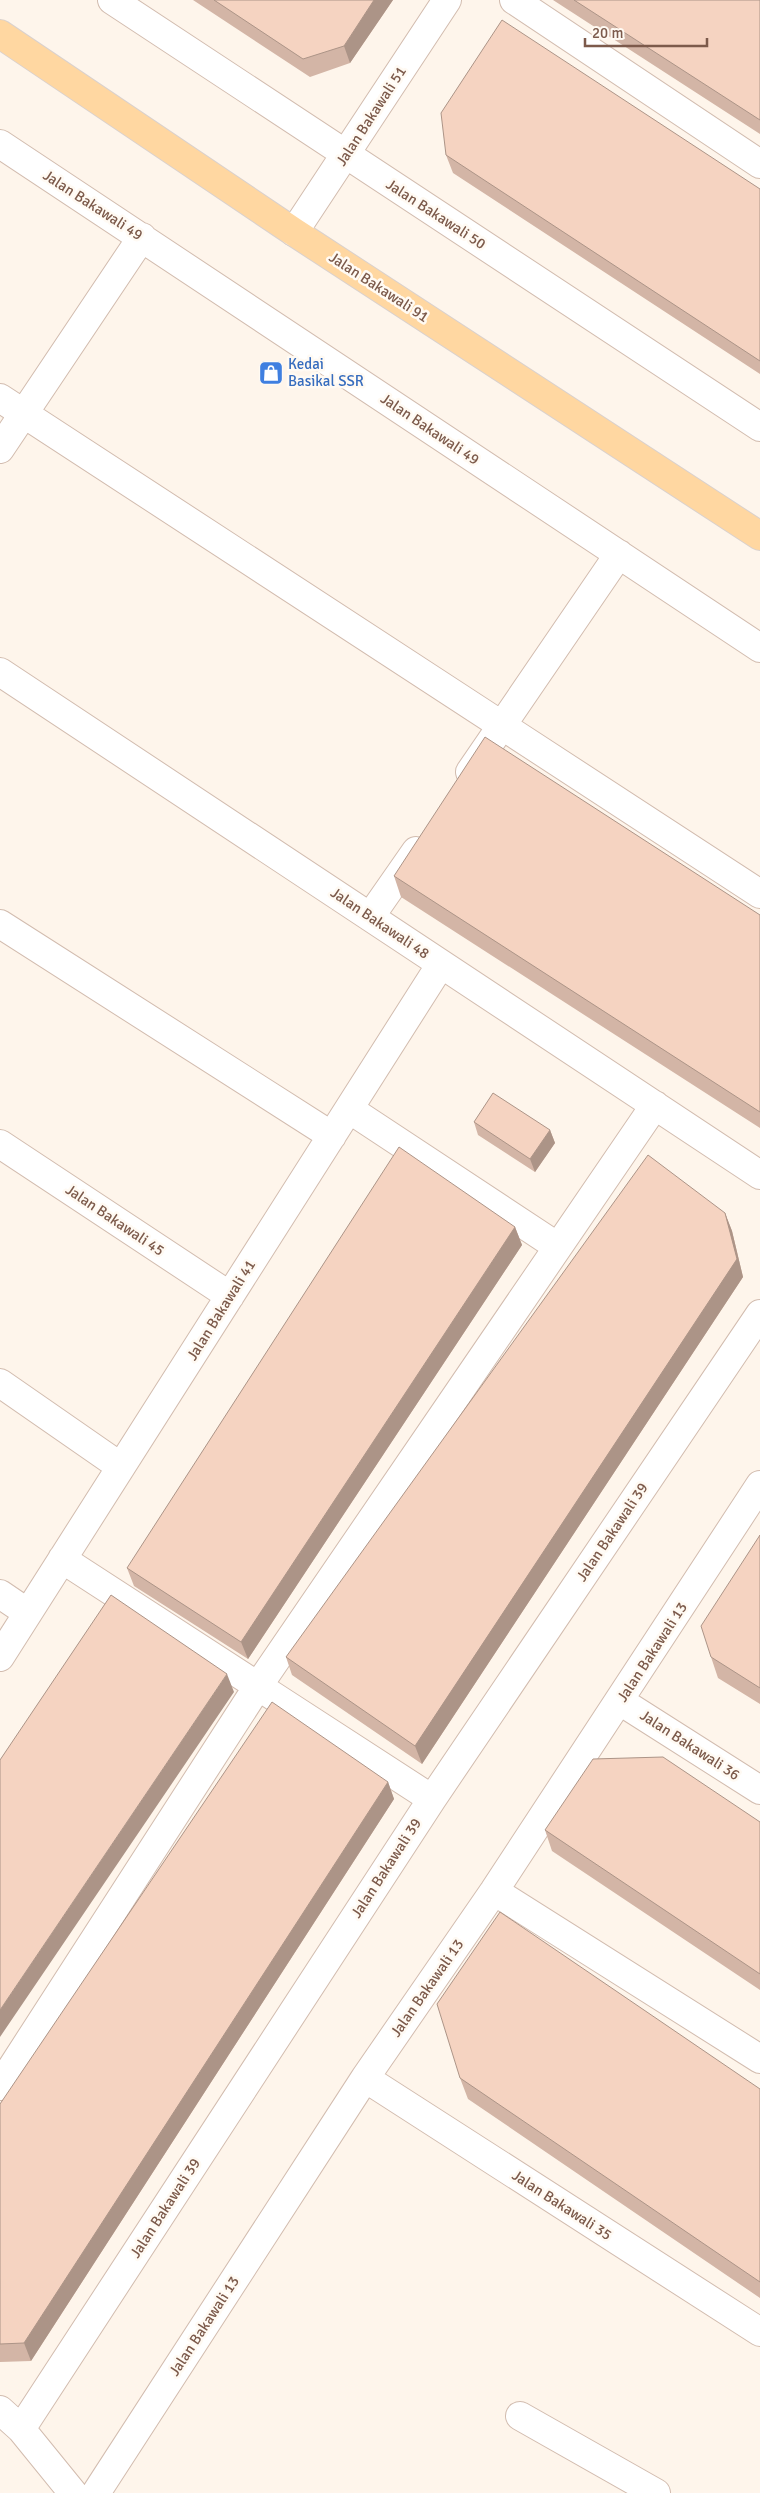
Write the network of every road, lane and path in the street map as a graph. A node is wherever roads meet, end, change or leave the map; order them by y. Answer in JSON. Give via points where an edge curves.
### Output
{"nodes":[{"id":1,"x":112,"y":0,"type":"edge"},
{"id":2,"x":448,"y":0,"type":"edge"},
{"id":3,"x":514,"y":0,"type":"edge"},
{"id":4,"x":0,"y":34,"type":"edge"},
{"id":5,"x":0,"y":144,"type":"edge"},
{"id":6,"x":345,"y":155,"type":"junction"},
{"id":7,"x":760,"y":164,"type":"edge"},
{"id":8,"x":294,"y":232,"type":"junction"},
{"id":9,"x":142,"y":238,"type":"junction"},
{"id":10,"x":0,"y":398,"type":"edge"},
{"id":11,"x":24,"y":414,"type":"junction"},
{"id":12,"x":760,"y":427,"type":"edge"},
{"id":13,"x":0,"y":449,"type":"edge"},
{"id":14,"x":760,"y":536,"type":"edge"},
{"id":15,"x":619,"y":554,"type":"junction"},
{"id":16,"x":760,"y":648,"type":"edge"},
{"id":17,"x":0,"y":672,"type":"edge"},
{"id":18,"x":503,"y":724,"type":"junction"},
{"id":19,"x":453,"y":796,"type":"edge"},
{"id":20,"x":431,"y":829,"type":"edge"},
{"id":21,"x":760,"y":894,"type":"edge"},
{"id":22,"x":370,"y":917,"type":"junction"},
{"id":23,"x":0,"y":924,"type":"edge"},
{"id":24,"x":441,"y":964,"type":"junction"},
{"id":25,"x":655,"y":1105,"type":"junction"},
{"id":26,"x":349,"y":1109,"type":"junction"},
{"id":27,"x":332,"y":1136,"type":"junction"},
{"id":28,"x":0,"y":1144,"type":"edge"},
{"id":29,"x":760,"y":1175,"type":"edge"},
{"id":30,"x":558,"y":1247,"type":"junction"},
{"id":31,"x":230,"y":1296,"type":"junction"},
{"id":32,"x":760,"y":1314,"type":"edge"},
{"id":33,"x":0,"y":1383,"type":"edge"},
{"id":34,"x":121,"y":1467,"type":"junction"},
{"id":35,"x":760,"y":1485,"type":"edge"},
{"id":36,"x":62,"y":1559,"type":"junction"},
{"id":37,"x":0,"y":1594,"type":"edge"},
{"id":38,"x":28,"y":1613,"type":"junction"},
{"id":39,"x":0,"y":1657,"type":"edge"},
{"id":40,"x":258,"y":1686,"type":"junction"},
{"id":41,"x":620,"y":1701,"type":"junction"},
{"id":42,"x":760,"y":1790,"type":"edge"},
{"id":43,"x":432,"y":1799,"type":"junction"},
{"id":44,"x":494,"y":1891,"type":"junction"},
{"id":45,"x":760,"y":2058,"type":"edge"},
{"id":46,"x":365,"y":2078,"type":"junction"},
{"id":47,"x":0,"y":2086,"type":"edge"},
{"id":48,"x":760,"y":2332,"type":"edge"},
{"id":49,"x":0,"y":2410,"type":"edge"},
{"id":50,"x":520,"y":2416,"type":"dead end"},
{"id":51,"x":21,"y":2429,"type":"junction"},
{"id":52,"x":73,"y":2493,"type":"edge"},
{"id":53,"x":96,"y":2493,"type":"edge"},
{"id":54,"x":656,"y":2493,"type":"edge"}],
"edges":[{"from":1,"to":6,"type":"street","name":"Jalan Bakawali 50"},
{"from":2,"to":6,"type":"street","name":"Jalan Bakawali 51"},
{"from":3,"to":7,"type":"street"},
{"from":4,"to":8,"type":"main road","name":"Jalan Bakawali 91"},
{"from":5,"to":9,"type":"street","name":"Jalan Bakawali 49"},
{"from":6,"to":8,"type":"street","name":"Jalan Bakawali 51"},
{"from":6,"to":12,"type":"street","name":"Jalan Bakawali 50"},
{"from":8,"to":14,"type":"main road","name":"Jalan Bakawali 91"},
{"from":9,"to":11,"type":"street"},
{"from":9,"to":15,"type":"street","name":"Jalan Bakawali 49"},
{"from":10,"to":11,"type":"street"},
{"from":11,"to":13,"type":"street"},
{"from":11,"to":18,"type":"street"},
{"from":15,"to":16,"type":"street","name":"Jalan Bakawali 49"},
{"from":15,"to":18,"type":"street"},
{"from":17,"to":22,"type":"street","name":"Jalan Bakawali 48"},
{"from":18,"to":19,"type":"street"},
{"from":18,"to":21,"type":"street"},
{"from":20,"to":22,"type":"street"},
{"from":22,"to":24,"type":"street","name":"Jalan Bakawali 48"},
{"from":23,"to":27,"type":"street"},
{"from":24,"to":25,"type":"street","name":"Jalan Bakawali 48"},
{"from":24,"to":26,"type":"street","name":"Jalan Bakawali 41"},
{"from":25,"to":29,"type":"street","name":"Jalan Bakawali 48"},
{"from":25,"to":30,"type":"street"},
{"from":26,"to":27,"type":"street","name":"Jalan Bakawali 41"},
{"from":26,"to":30,"type":"street"},
{"from":27,"to":31,"type":"street","name":"Jalan Bakawali 41"},
{"from":28,"to":31,"type":"street","name":"Jalan Bakawali 45"},
{"from":30,"to":40,"type":"street"},
{"from":31,"to":34,"type":"street","name":"Jalan Bakawali 41"},
{"from":32,"to":43,"type":"street","name":"Jalan Bakawali 39"},
{"from":33,"to":34,"type":"street"},
{"from":34,"to":36,"type":"street","name":"Jalan Bakawali 41"},
{"from":35,"to":41,"type":"street","name":"Jalan Bakawali 13"},
{"from":36,"to":38,"type":"street","name":"Jalan Bakawali 41"},
{"from":36,"to":40,"type":"street"},
{"from":37,"to":38,"type":"street"},
{"from":38,"to":39,"type":"street","name":"Jalan Bakawali 41"},
{"from":40,"to":43,"type":"street"},
{"from":40,"to":47,"type":"street"},
{"from":41,"to":42,"type":"street","name":"Jalan Bakawali 36"},
{"from":41,"to":44,"type":"street","name":"Jalan Bakawali 13"},
{"from":43,"to":51,"type":"street","name":"Jalan Bakawali 39"},
{"from":44,"to":45,"type":"street"},
{"from":44,"to":46,"type":"street","name":"Jalan Bakawali 13"},
{"from":46,"to":48,"type":"street","name":"Jalan Bakawali 35"},
{"from":46,"to":53,"type":"street","name":"Jalan Bakawali 13"},
{"from":49,"to":51,"type":"street"},
{"from":50,"to":54,"type":"street"},
{"from":51,"to":52,"type":"street"}]}
